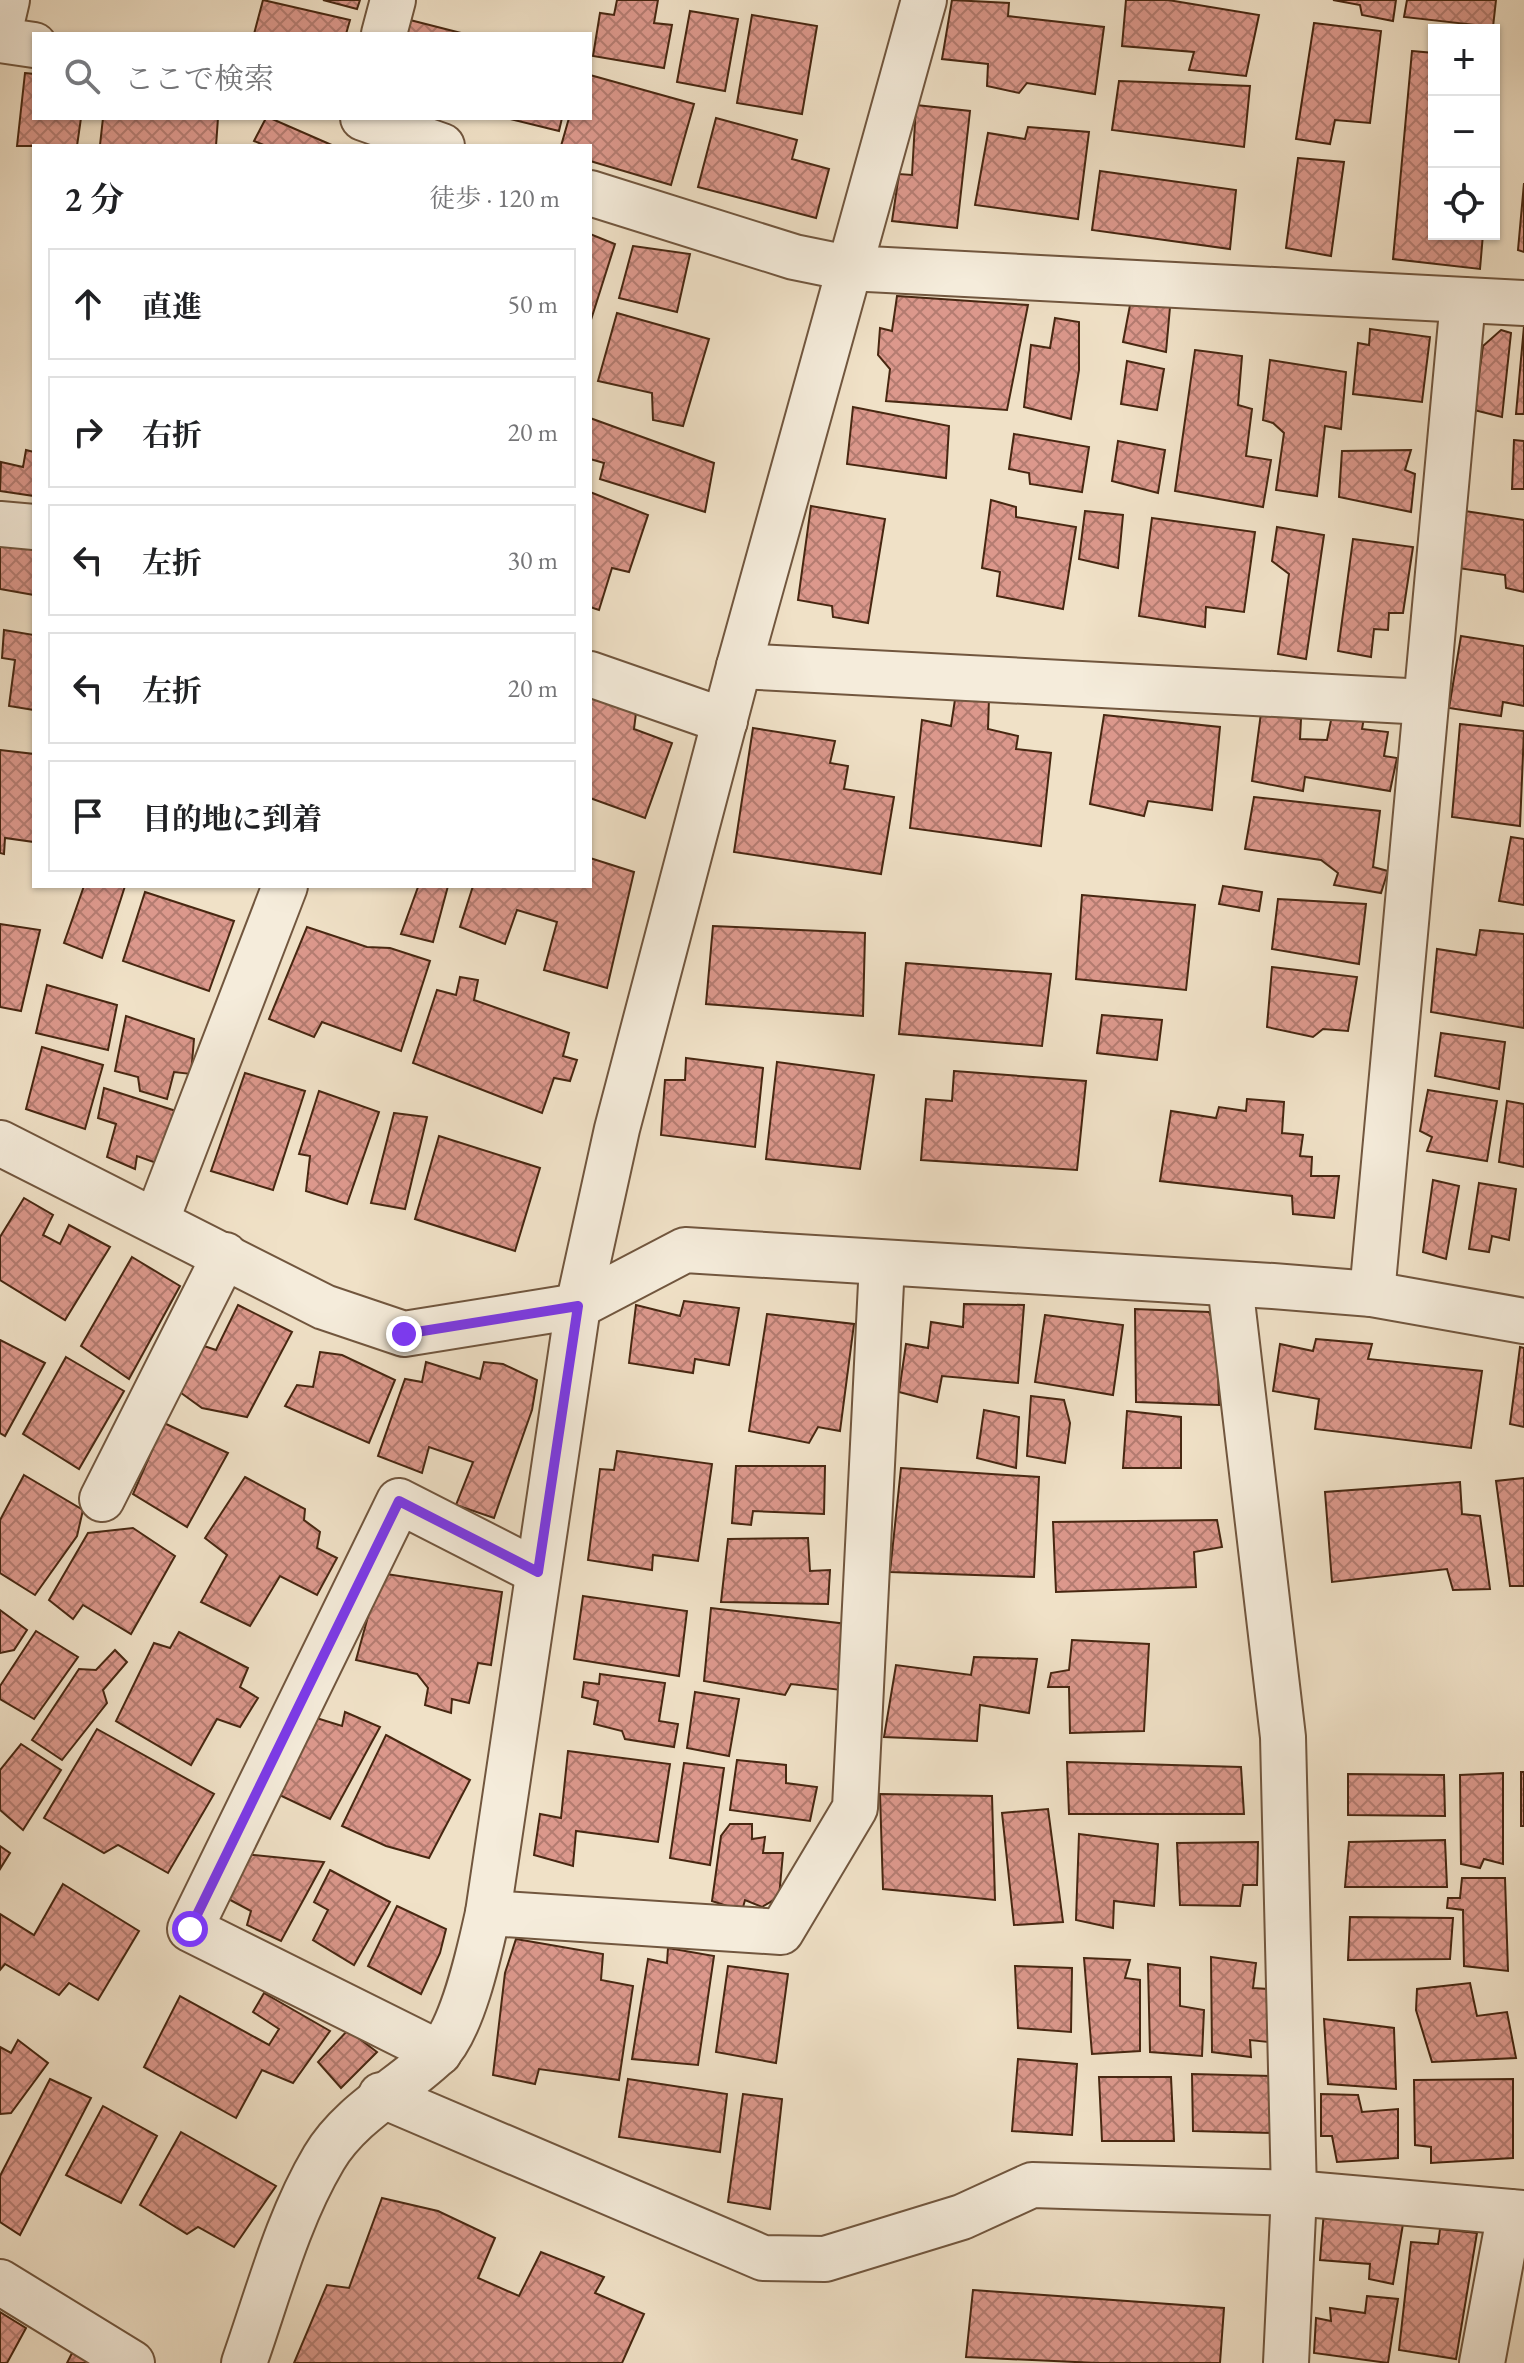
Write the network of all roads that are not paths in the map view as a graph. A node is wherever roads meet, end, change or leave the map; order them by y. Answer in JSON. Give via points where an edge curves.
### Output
{"nodes":[{"id":1,"x":7,"y":0,"type":"edge"},
{"id":2,"x":393,"y":0,"type":"edge"},
{"id":3,"x":924,"y":0,"type":"edge"},
{"id":4,"x":0,"y":30,"type":"edge"},
{"id":5,"x":385,"y":32,"type":"edge"},
{"id":6,"x":0,"y":40,"type":"edge"},
{"id":7,"x":32,"y":45,"type":"edge"},
{"id":8,"x":369,"y":120,"type":"edge"},
{"id":9,"x":436,"y":144,"type":"edge"},
{"id":10,"x":592,"y":194,"type":"edge"},
{"id":11,"x":848,"y":268,"type":"junction"},
{"id":12,"x":1463,"y":300,"type":"junction"},
{"id":13,"x":1524,"y":303,"type":"edge"},
{"id":14,"x":0,"y":524,"type":"edge"},
{"id":15,"x":32,"y":527,"type":"edge"},
{"id":16,"x":739,"y":666,"type":"junction"},
{"id":17,"x":592,"y":675,"type":"edge"},
{"id":18,"x":1426,"y":702,"type":"junction"},
{"id":19,"x":725,"y":721,"type":"junction"},
{"id":20,"x":284,"y":888,"type":"edge"},
{"id":21,"x":0,"y":1143,"type":"edge"},
{"id":22,"x":157,"y":1219,"type":"junction"},
{"id":23,"x":225,"y":1255,"type":"junction"},
{"id":24,"x":882,"y":1263,"type":"junction"},
{"id":25,"x":1230,"y":1284,"type":"junction"},
{"id":26,"x":1372,"y":1294,"type":"junction"},
{"id":27,"x":578,"y":1306,"type":"junction"},
{"id":28,"x":1524,"y":1321,"type":"edge"},
{"id":29,"x":102,"y":1499,"type":"dead end"},
{"id":30,"x":538,"y":1572,"type":"junction"},
{"id":31,"x":488,"y":1913,"type":"junction"},
{"id":32,"x":439,"y":2053,"type":"junction"},
{"id":33,"x":381,"y":2095,"type":"junction"},
{"id":34,"x":1294,"y":2193,"type":"junction"},
{"id":35,"x":1517,"y":2212,"type":"edge"},
{"id":36,"x":0,"y":2282,"type":"edge"},
{"id":37,"x":132,"y":2363,"type":"edge"},
{"id":38,"x":244,"y":2363,"type":"edge"},
{"id":39,"x":1286,"y":2363,"type":"edge"},
{"id":40,"x":1482,"y":2363,"type":"edge"}],
"edges":[{"from":1,"to":4,"type":"street"},
{"from":2,"to":5,"type":"street"},
{"from":3,"to":11,"type":"street"},
{"from":6,"to":7,"type":"street"},
{"from":8,"to":9,"type":"street"},
{"from":10,"to":11,"type":"street","via":[[794,257]]},
{"from":11,"to":12,"type":"street"},
{"from":11,"to":16,"type":"street"},
{"from":12,"to":13,"type":"street"},
{"from":12,"to":18,"type":"street"},
{"from":14,"to":15,"type":"street"},
{"from":16,"to":18,"type":"street"},
{"from":16,"to":19,"type":"street"},
{"from":17,"to":19,"type":"street"},
{"from":18,"to":26,"type":"street"},
{"from":19,"to":27,"type":"street","via":[[617,1129]]},
{"from":20,"to":22,"type":"street"},
{"from":21,"to":22,"type":"street"},
{"from":22,"to":23,"type":"street"},
{"from":23,"to":27,"type":"street","via":[[324,1307],[404,1334]]},
{"from":23,"to":29,"type":"street"},
{"from":24,"to":25,"type":"street"},
{"from":24,"to":27,"type":"street","via":[[685,1250]]},
{"from":24,"to":31,"type":"street","via":[[855,1808],[781,1932]]},
{"from":25,"to":26,"type":"street"},
{"from":25,"to":34,"type":"street","via":[[1283,1737]]},
{"from":26,"to":28,"type":"street"},
{"from":27,"to":30,"type":"street"},
{"from":30,"to":31,"type":"street"},
{"from":30,"to":32,"type":"street","via":[[399,1501],[190,1929]]},
{"from":31,"to":32,"type":"street","via":[[470,1990]]},
{"from":32,"to":33,"type":"street"},
{"from":33,"to":34,"type":"street","via":[[763,2258],[825,2259],[962,2217],[1032,2185]]},
{"from":33,"to":38,"type":"street","via":[[325,2156],[296,2216]]},
{"from":34,"to":35,"type":"street"},
{"from":34,"to":39,"type":"street"},
{"from":35,"to":40,"type":"street"},
{"from":36,"to":37,"type":"street"}]}
